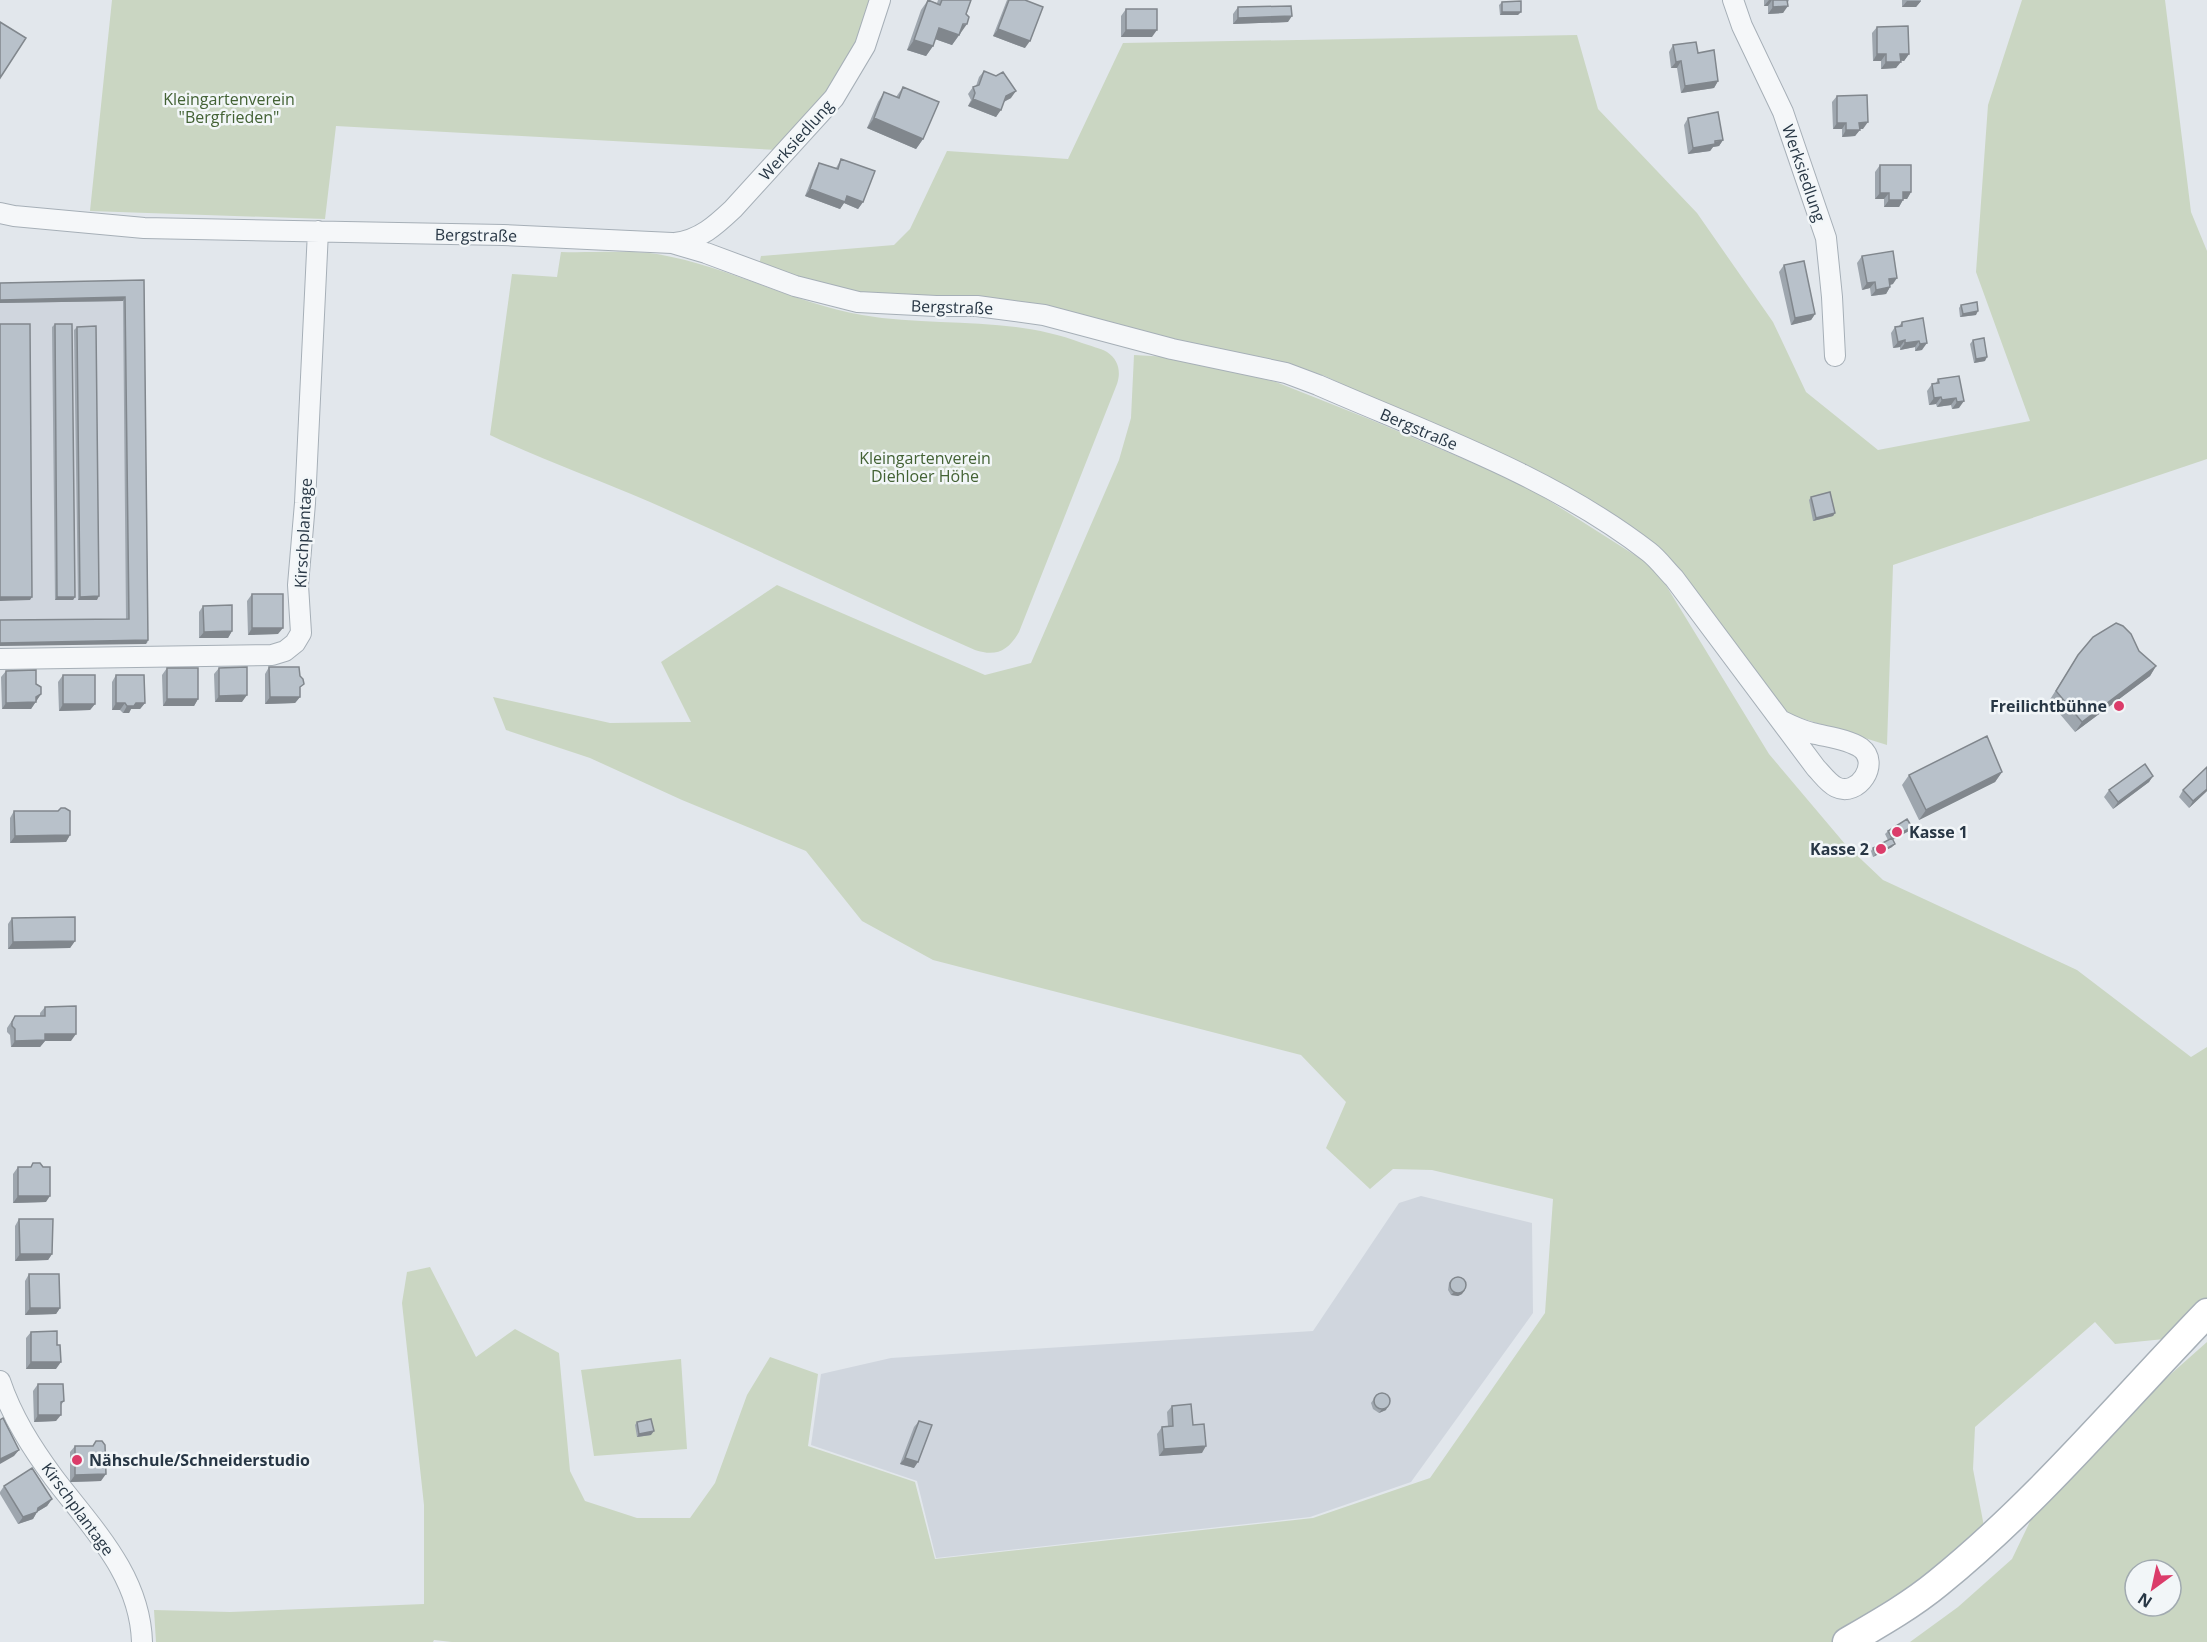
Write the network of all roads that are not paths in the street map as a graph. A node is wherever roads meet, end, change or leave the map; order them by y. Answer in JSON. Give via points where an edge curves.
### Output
{"nodes":[{"id":1,"x":880,"y":0,"type":"edge"},
{"id":2,"x":1733,"y":0,"type":"edge"},
{"id":3,"x":0,"y":213,"type":"edge"},
{"id":4,"x":318,"y":231,"type":"junction"},
{"id":5,"x":672,"y":243,"type":"junction"},
{"id":6,"x":1835,"y":356,"type":"dead end"},
{"id":7,"x":0,"y":659,"type":"edge"},
{"id":8,"x":1782,"y":721,"type":"dead end"},
{"id":9,"x":2207,"y":1313,"type":"edge"},
{"id":10,"x":0,"y":1382,"type":"edge"},
{"id":11,"x":142,"y":1642,"type":"edge"},
{"id":12,"x":1846,"y":1642,"type":"edge"}],
"edges":[{"from":1,"to":5,"type":"street","name":"Werksiedlung","via":[[865,46],[834,98],[734,209],[697,237]]},
{"from":2,"to":6,"type":"street","name":"Werksiedlung","via":[[1783,112],[1826,238]]},
{"from":3,"to":4,"type":"street","name":"Bergstraße","via":[[144,228]]},
{"from":4,"to":5,"type":"street","name":"Bergstraße"},
{"from":4,"to":7,"type":"street","name":"Kirschplantage","via":[[298,585],[302,622],[295,643],[272,655]]},
{"from":5,"to":8,"type":"street","name":"Bergstraße","via":[[795,286],[858,302],[977,306],[1044,315],[1286,373],[1318,385],[1526,476],[1650,553],[1674,578]]},
{"from":9,"to":12,"type":"main road","via":[[2010,1520],[1938,1583]]},
{"from":10,"to":11,"type":"street","name":"Kirschplantage","via":[[34,1450],[106,1544],[124,1576],[138,1608]]}]}
